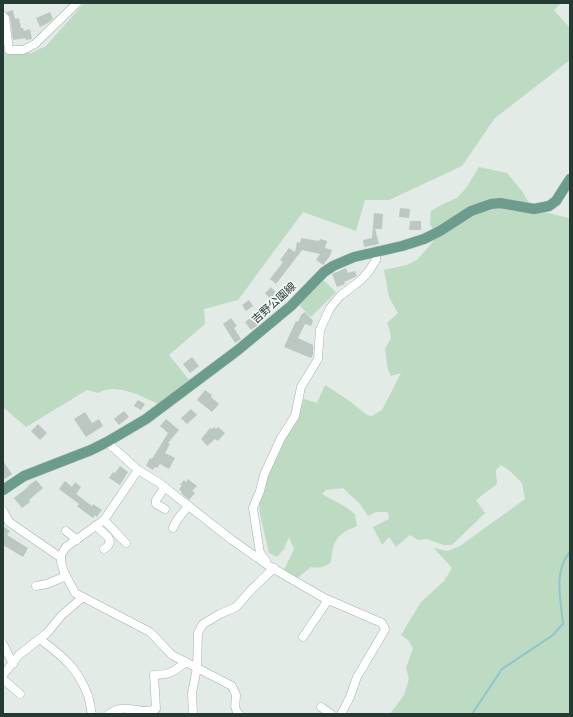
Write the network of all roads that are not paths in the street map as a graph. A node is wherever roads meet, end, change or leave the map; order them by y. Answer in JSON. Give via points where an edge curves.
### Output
{"nodes":[{"id":1,"x":77,"y":3,"type":"edge"},
{"id":2,"x":3,"y":16,"type":"edge"},
{"id":3,"x":570,"y":179,"type":"edge"},
{"id":4,"x":376,"y":251,"type":"junction"},
{"id":5,"x":107,"y":442,"type":"junction"},
{"id":6,"x":138,"y":470,"type":"junction"},
{"id":7,"x":165,"y":487,"type":"junction"},
{"id":8,"x":3,"y":490,"type":"edge"},
{"id":9,"x":188,"y":506,"type":"junction"},
{"id":10,"x":165,"y":510,"type":"dead end"},
{"id":11,"x":3,"y":511,"type":"edge"},
{"id":12,"x":104,"y":520,"type":"junction"},
{"id":13,"x":96,"y":526,"type":"junction"},
{"id":14,"x":173,"y":528,"type":"dead end"},
{"id":15,"x":66,"y":531,"type":"dead end"},
{"id":16,"x":77,"y":540,"type":"junction"},
{"id":17,"x":126,"y":543,"type":"dead end"},
{"id":18,"x":104,"y":549,"type":"dead end"},
{"id":19,"x":61,"y":556,"type":"junction"},
{"id":20,"x":272,"y":567,"type":"junction"},
{"id":21,"x":66,"y":576,"type":"junction"},
{"id":22,"x":36,"y":586,"type":"dead end"},
{"id":23,"x":83,"y":597,"type":"junction"},
{"id":24,"x":328,"y":600,"type":"junction"},
{"id":25,"x":303,"y":638,"type":"dead end"},
{"id":26,"x":40,"y":639,"type":"junction"},
{"id":27,"x":3,"y":644,"type":"edge"},
{"id":28,"x":186,"y":662,"type":"junction"},
{"id":29,"x":13,"y":664,"type":"junction"},
{"id":30,"x":197,"y":668,"type":"junction"},
{"id":31,"x":3,"y":675,"type":"edge"},
{"id":32,"x":3,"y":679,"type":"edge"},
{"id":33,"x":20,"y":694,"type":"dead end"},
{"id":34,"x":321,"y":707,"type":"dead end"},
{"id":35,"x":92,"y":714,"type":"edge"},
{"id":36,"x":109,"y":714,"type":"edge"},
{"id":37,"x":194,"y":714,"type":"edge"},
{"id":38,"x":240,"y":714,"type":"edge"},
{"id":39,"x":332,"y":714,"type":"edge"},
{"id":40,"x":341,"y":714,"type":"edge"}],
"edges":[{"from":1,"to":2,"type":"street","via":[[35,44],[23,50],[9,50]]},
{"from":3,"to":4,"type":"main road","name":"吉野公園線","via":[[556,201],[549,206],[534,209],[500,203],[491,204],[471,211],[424,239]]},
{"from":4,"to":5,"type":"main road","name":"吉野公園線","via":[[342,262],[324,272],[291,306],[238,350],[146,419]]},
{"from":4,"to":20,"type":"street","via":[[376,260],[369,271],[330,308],[320,330],[318,359],[302,387],[295,416],[281,438],[264,475],[253,508],[260,553]]},
{"from":5,"to":6,"type":"street"},
{"from":5,"to":8,"type":"main road","name":"吉野公園線","via":[[24,476]]},
{"from":6,"to":7,"type":"street"},
{"from":6,"to":12,"type":"street"},
{"from":7,"to":9,"type":"street"},
{"from":7,"to":10,"type":"street","via":[[156,500],[156,504]]},
{"from":9,"to":14,"type":"street"},
{"from":9,"to":20,"type":"street"},
{"from":11,"to":19,"type":"street","via":[[9,522]]},
{"from":12,"to":13,"type":"street"},
{"from":12,"to":17,"type":"street"},
{"from":13,"to":16,"type":"street"},
{"from":13,"to":18,"type":"street","via":[[110,542]]},
{"from":15,"to":16,"type":"street"},
{"from":16,"to":19,"type":"street","via":[[66,547]]},
{"from":19,"to":21,"type":"street"},
{"from":20,"to":24,"type":"street"},
{"from":20,"to":30,"type":"street","via":[[236,607],[204,624],[198,633]]},
{"from":21,"to":22,"type":"street"},
{"from":21,"to":23,"type":"street","via":[[75,593]]},
{"from":23,"to":26,"type":"street"},
{"from":23,"to":28,"type":"street","via":[[150,632],[172,655]]},
{"from":24,"to":25,"type":"street"},
{"from":24,"to":40,"type":"street","via":[[382,622],[385,629],[357,677]]},
{"from":26,"to":29,"type":"street","via":[[19,655]]},
{"from":26,"to":35,"type":"street","via":[[77,671],[87,693]]},
{"from":27,"to":29,"type":"street"},
{"from":28,"to":30,"type":"street"},
{"from":28,"to":36,"type":"street","via":[[167,675],[154,675],[156,709],[146,711],[129,708]]},
{"from":29,"to":31,"type":"street"},
{"from":30,"to":37,"type":"street","via":[[192,693]]},
{"from":30,"to":38,"type":"street","via":[[232,686],[236,695],[234,705]]},
{"from":32,"to":33,"type":"street"},
{"from":34,"to":39,"type":"street"}]}
